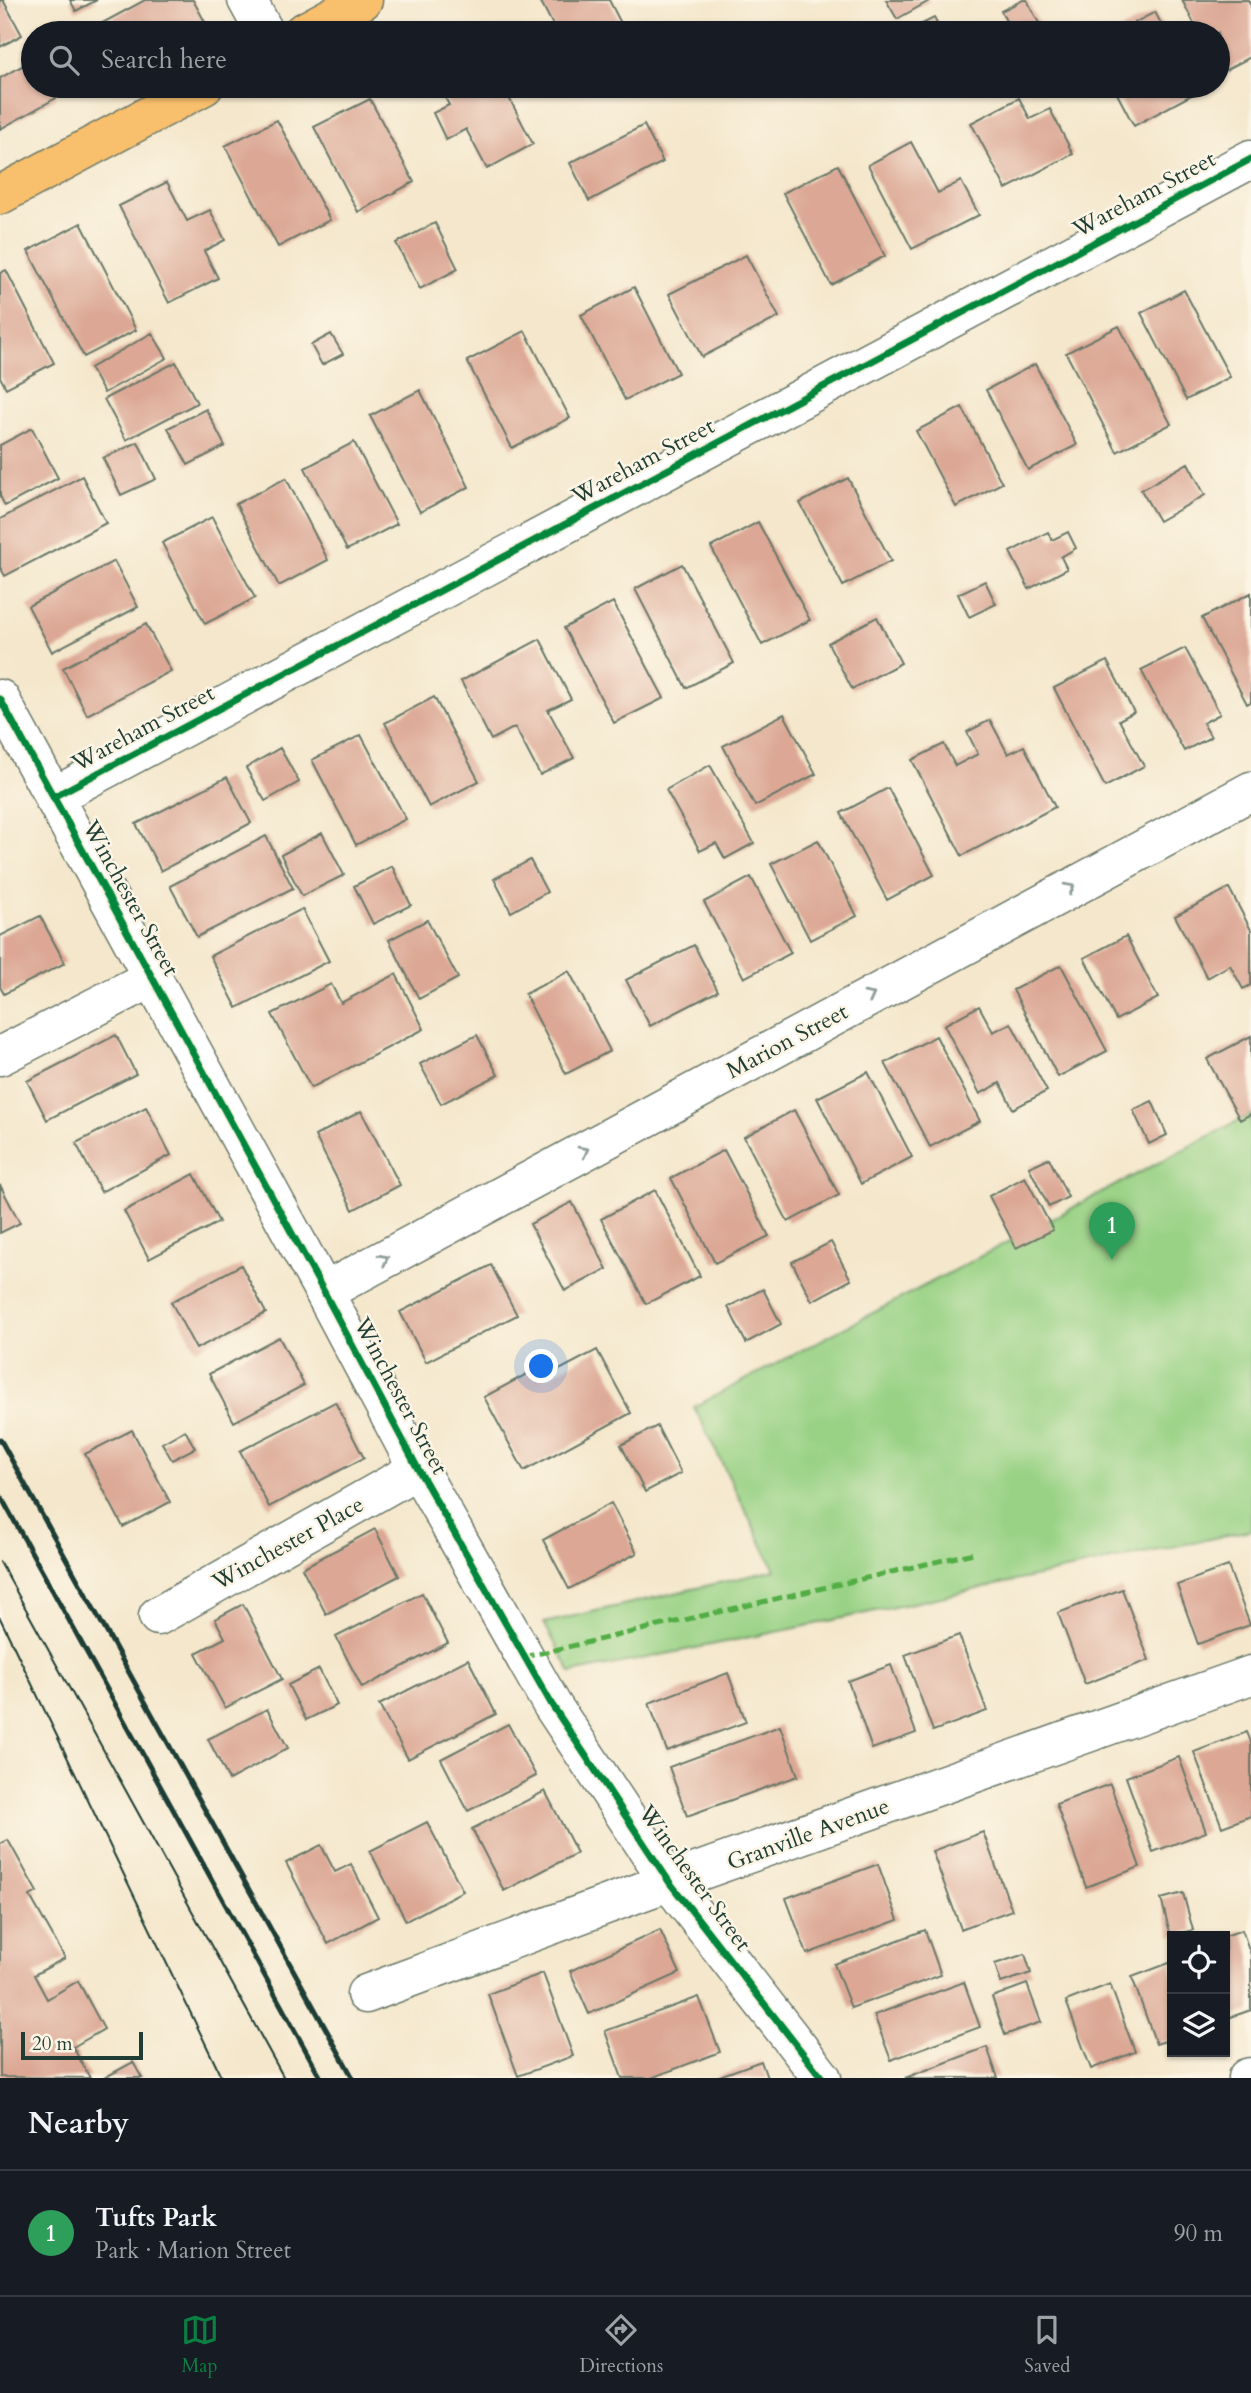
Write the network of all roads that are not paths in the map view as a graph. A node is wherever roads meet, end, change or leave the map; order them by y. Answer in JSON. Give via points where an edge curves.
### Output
{"nodes":[{"id":1,"x":247,"y":0,"type":"edge"},
{"id":2,"x":363,"y":0,"type":"edge"},
{"id":3,"x":258,"y":21,"type":"edge"},
{"id":4,"x":324,"y":21,"type":"edge"},
{"id":5,"x":182,"y":98,"type":"edge"},
{"id":6,"x":1251,"y":159,"type":"edge"},
{"id":7,"x":0,"y":195,"type":"edge"},
{"id":8,"x":0,"y":699,"type":"edge"},
{"id":9,"x":1251,"y":791,"type":"edge"},
{"id":10,"x":53,"y":797,"type":"junction"},
{"id":11,"x":152,"y":978,"type":"junction"},
{"id":12,"x":0,"y":1056,"type":"edge"},
{"id":13,"x":324,"y":1292,"type":"junction"},
{"id":14,"x":418,"y":1469,"type":"junction"},
{"id":15,"x":158,"y":1616,"type":"dead end"},
{"id":16,"x":1251,"y":1675,"type":"edge"},
{"id":17,"x":670,"y":1883,"type":"junction"},
{"id":18,"x":366,"y":1994,"type":"dead end"},
{"id":19,"x":822,"y":2078,"type":"edge"}],
"edges":[{"from":1,"to":3,"type":"street"},
{"from":2,"to":4,"type":"main road"},
{"from":5,"to":7,"type":"main road"},
{"from":6,"to":10,"type":"street","name":"Wareham Street"},
{"from":8,"to":10,"type":"street","name":"Winchester Street"},
{"from":13,"to":9,"type":"street","name":"Marion Street","one_way":true},
{"from":10,"to":11,"type":"street","name":"Winchester Street"},
{"from":11,"to":12,"type":"street"},
{"from":11,"to":13,"type":"street","name":"Winchester Street"},
{"from":13,"to":14,"type":"street","name":"Winchester Street"},
{"from":14,"to":15,"type":"street","name":"Winchester Place"},
{"from":14,"to":17,"type":"street","name":"Winchester Street","via":[[552,1705]]},
{"from":16,"to":17,"type":"street","name":"Granville Avenue"},
{"from":17,"to":18,"type":"street","name":"Granville Avenue"},
{"from":17,"to":19,"type":"street","name":"Winchester Street"}]}
